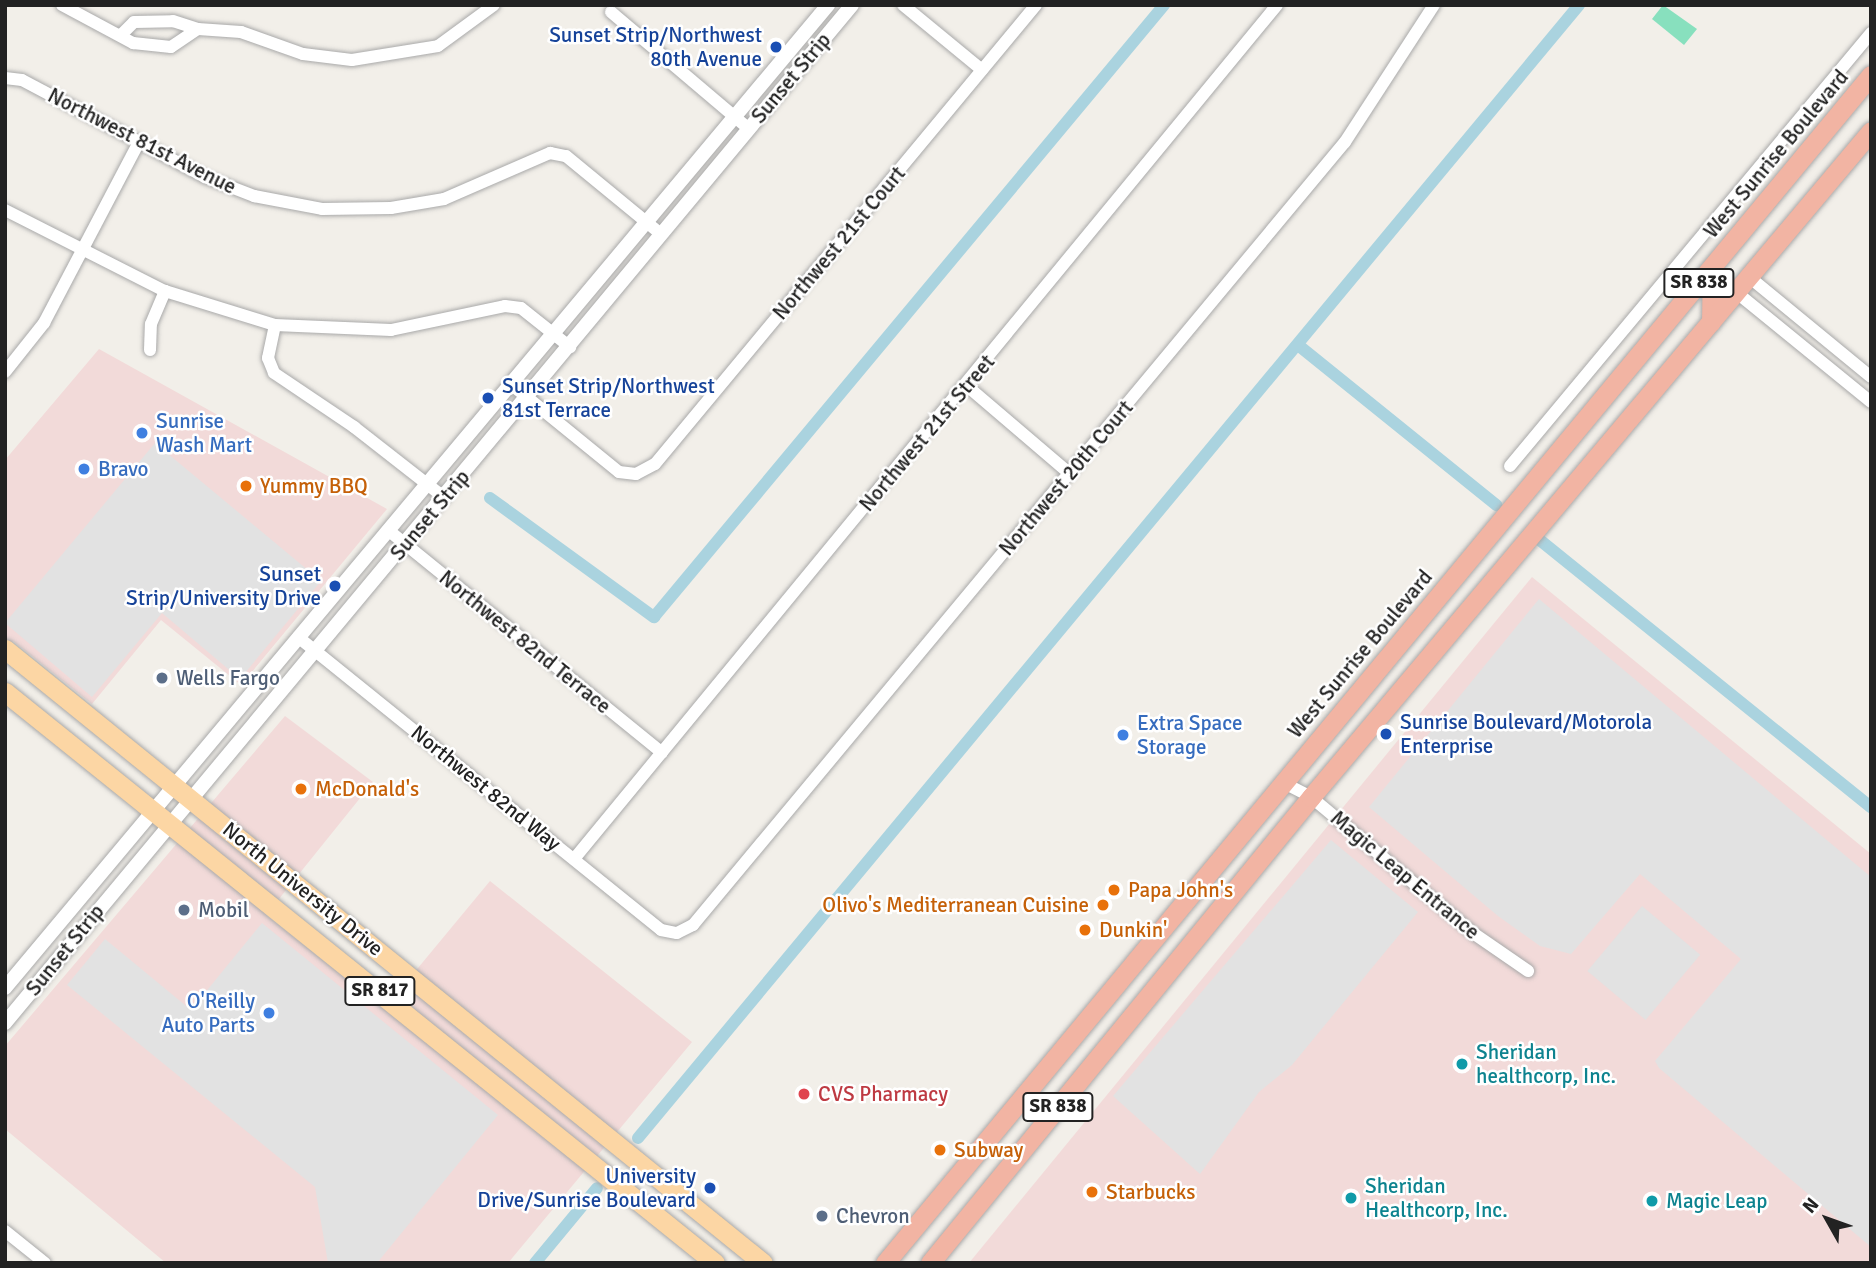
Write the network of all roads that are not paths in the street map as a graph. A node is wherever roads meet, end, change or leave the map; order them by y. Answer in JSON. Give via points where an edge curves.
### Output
{"nodes":[{"id":1,"x":62,"y":5,"type":"edge"},
{"id":2,"x":494,"y":5,"type":"edge"},
{"id":3,"x":852,"y":5,"type":"edge"},
{"id":4,"x":903,"y":5,"type":"edge"},
{"id":5,"x":1036,"y":5,"type":"edge"},
{"id":6,"x":1277,"y":5,"type":"edge"},
{"id":7,"x":1434,"y":5,"type":"edge"},
{"id":8,"x":824,"y":7,"type":"edge"},
{"id":9,"x":611,"y":12,"type":"dead end"},
{"id":10,"x":161,"y":20,"type":"junction"},
{"id":11,"x":838,"y":22,"type":"junction"},
{"id":12,"x":198,"y":29,"type":"junction"},
{"id":13,"x":1871,"y":33,"type":"edge"},
{"id":14,"x":121,"y":35,"type":"junction"},
{"id":15,"x":164,"y":47,"type":"junction"},
{"id":16,"x":982,"y":70,"type":"junction"},
{"id":17,"x":1871,"y":75,"type":"edge"},
{"id":18,"x":5,"y":78,"type":"edge"},
{"id":19,"x":735,"y":117,"type":"junction"},
{"id":20,"x":748,"y":129,"type":"junction"},
{"id":21,"x":1871,"y":131,"type":"edge"},
{"id":22,"x":139,"y":142,"type":"junction"},
{"id":23,"x":5,"y":210,"type":"edge"},
{"id":24,"x":647,"y":223,"type":"junction"},
{"id":25,"x":661,"y":234,"type":"junction"},
{"id":26,"x":1697,"y":242,"type":"junction"},
{"id":27,"x":83,"y":249,"type":"junction"},
{"id":28,"x":1712,"y":267,"type":"junction"},
{"id":29,"x":1748,"y":276,"type":"junction"},
{"id":30,"x":165,"y":291,"type":"junction"},
{"id":31,"x":1736,"y":292,"type":"junction"},
{"id":32,"x":1711,"y":322,"type":"junction"},
{"id":33,"x":275,"y":325,"type":"junction"},
{"id":34,"x":554,"y":334,"type":"junction"},
{"id":35,"x":570,"y":347,"type":"junction"},
{"id":36,"x":150,"y":350,"type":"dead end"},
{"id":37,"x":5,"y":372,"type":"edge"},
{"id":38,"x":1871,"y":377,"type":"edge"},
{"id":39,"x":512,"y":385,"type":"junction"},
{"id":40,"x":967,"y":386,"type":"junction"},
{"id":41,"x":527,"y":398,"type":"junction"},
{"id":42,"x":1871,"y":402,"type":"edge"},
{"id":43,"x":1510,"y":466,"type":"dead end"},
{"id":44,"x":1070,"y":474,"type":"junction"},
{"id":45,"x":427,"y":484,"type":"junction"},
{"id":46,"x":445,"y":498,"type":"junction"},
{"id":47,"x":388,"y":530,"type":"junction"},
{"id":48,"x":405,"y":545,"type":"junction"},
{"id":49,"x":298,"y":637,"type":"junction"},
{"id":50,"x":5,"y":649,"type":"edge"},
{"id":51,"x":316,"y":652,"type":"junction"},
{"id":52,"x":5,"y":692,"type":"edge"},
{"id":53,"x":662,"y":753,"type":"junction"},
{"id":54,"x":1282,"y":782,"type":"junction"},
{"id":55,"x":174,"y":785,"type":"junction"},
{"id":56,"x":1311,"y":797,"type":"junction"},
{"id":57,"x":192,"y":799,"type":"junction"},
{"id":58,"x":154,"y":810,"type":"junction"},
{"id":59,"x":170,"y":822,"type":"junction"},
{"id":60,"x":574,"y":859,"type":"junction"},
{"id":61,"x":677,"y":933,"type":"joint"},
{"id":62,"x":1528,"y":971,"type":"dead end"},
{"id":63,"x":5,"y":988,"type":"edge"},
{"id":64,"x":5,"y":1023,"type":"edge"},
{"id":65,"x":7,"y":1236,"type":"edge"},
{"id":66,"x":45,"y":1263,"type":"edge"},
{"id":67,"x":715,"y":1263,"type":"edge"},
{"id":68,"x":764,"y":1263,"type":"edge"},
{"id":69,"x":885,"y":1263,"type":"edge"},
{"id":70,"x":930,"y":1263,"type":"edge"}],
"edges":[{"from":1,"to":14,"type":"street"},
{"from":2,"to":12,"type":"street","via":[[438,46],[352,60],[303,54],[241,32]]},
{"from":3,"to":11,"type":"street","name":"Sunset Strip"},
{"from":4,"to":16,"type":"street"},
{"from":5,"to":16,"type":"street","name":"Northwest 21st Court"},
{"from":6,"to":40,"type":"street","name":"Northwest 21st Street"},
{"from":7,"to":44,"type":"street","name":"Northwest 20th Court","via":[[1345,142]]},
{"from":8,"to":11,"type":"street"},
{"from":8,"to":19,"type":"street","name":"Sunset Strip"},
{"from":9,"to":19,"type":"street"},
{"from":10,"to":12,"type":"street"},
{"from":10,"to":14,"type":"street","via":[[134,22]]},
{"from":10,"to":15,"type":"street"},
{"from":11,"to":20,"type":"street","name":"Sunset Strip"},
{"from":12,"to":15,"type":"street"},
{"from":13,"to":26,"type":"street"},
{"from":14,"to":15,"type":"street","via":[[133,43]]},
{"from":16,"to":41,"type":"street","name":"Northwest 21st Court","via":[[655,464],[636,474],[619,472]]},
{"from":17,"to":28,"type":"highway","name":"West Sunrise Boulevard","number":"SR 838"},
{"from":18,"to":22,"type":"street","name":"Northwest 81st Avenue","via":[[22,80]]},
{"from":19,"to":20,"type":"street"},
{"from":19,"to":24,"type":"street","name":"Sunset Strip"},
{"from":20,"to":25,"type":"street","name":"Sunset Strip"},
{"from":21,"to":29,"type":"highway","number":"SR 838"},
{"from":22,"to":24,"type":"street","name":"Northwest 81st Avenue","via":[[254,196],[322,209],[391,208],[444,199],[550,153],[566,156]]},
{"from":22,"to":27,"type":"street"},
{"from":23,"to":27,"type":"street"},
{"from":24,"to":25,"type":"street","name":"Northwest 81st Avenue"},
{"from":24,"to":34,"type":"street","name":"Sunset Strip"},
{"from":25,"to":35,"type":"street","name":"Sunset Strip"},
{"from":26,"to":28,"type":"street"},
{"from":26,"to":43,"type":"street"},
{"from":27,"to":30,"type":"street"},
{"from":27,"to":37,"type":"street","via":[[44,323]]},
{"from":28,"to":32,"type":"highway"},
{"from":28,"to":54,"type":"highway","name":"West Sunrise Boulevard","number":"SR 838"},
{"from":29,"to":31,"type":"highway","number":"SR 838"},
{"from":29,"to":38,"type":"street"},
{"from":30,"to":33,"type":"street"},
{"from":30,"to":36,"type":"street","via":[[151,324]]},
{"from":31,"to":32,"type":"highway","number":"SR 838"},
{"from":31,"to":42,"type":"street"},
{"from":32,"to":56,"type":"highway","number":"SR 838"},
{"from":33,"to":34,"type":"street","via":[[391,330],[505,306],[521,308]]},
{"from":33,"to":45,"type":"street","via":[[268,358],[274,373]]},
{"from":34,"to":35,"type":"street"},
{"from":34,"to":39,"type":"street","name":"Sunset Strip"},
{"from":35,"to":41,"type":"street","name":"Sunset Strip"},
{"from":39,"to":41,"type":"street"},
{"from":39,"to":45,"type":"street","name":"Sunset Strip"},
{"from":40,"to":44,"type":"street"},
{"from":40,"to":53,"type":"street","name":"Northwest 21st Street"},
{"from":41,"to":46,"type":"street","name":"Sunset Strip"},
{"from":44,"to":61,"type":"street","name":"Northwest 20th Court","via":[[693,925]]},
{"from":45,"to":46,"type":"street"},
{"from":45,"to":47,"type":"street","name":"Sunset Strip"},
{"from":46,"to":48,"type":"street","name":"Sunset Strip"},
{"from":47,"to":48,"type":"street","name":"Northwest 82nd Terrace"},
{"from":47,"to":49,"type":"street","name":"Sunset Strip"},
{"from":48,"to":51,"type":"street","name":"Sunset Strip"},
{"from":48,"to":53,"type":"street","name":"Northwest 82nd Terrace"},
{"from":49,"to":51,"type":"street","name":"Northwest 82nd Way"},
{"from":49,"to":55,"type":"street","name":"Sunset Strip"},
{"from":50,"to":55,"type":"main road","name":"North University Drive","number":"SR 817"},
{"from":51,"to":57,"type":"street","name":"Sunset Strip"},
{"from":51,"to":60,"type":"street","name":"Northwest 82nd Way"},
{"from":52,"to":58,"type":"main road","name":"North University Drive","number":"SR 817"},
{"from":53,"to":60,"type":"street","name":"Northwest 21st Street"},
{"from":54,"to":56,"type":"street","name":"Magic Leap Entrance"},
{"from":54,"to":69,"type":"highway","name":"West Sunrise Boulevard","number":"SR 838"},
{"from":55,"to":57,"type":"main road","name":"North University Drive","number":"SR 817"},
{"from":55,"to":58,"type":"street","name":"Sunset Strip"},
{"from":56,"to":62,"type":"street","name":"Magic Leap Entrance","via":[[1473,933]]},
{"from":56,"to":70,"type":"highway","number":"SR 838"},
{"from":57,"to":59,"type":"street","name":"Sunset Strip"},
{"from":57,"to":68,"type":"main road","name":"North University Drive","number":"SR 817"},
{"from":58,"to":59,"type":"main road","name":"North University Drive","number":"SR 817"},
{"from":58,"to":63,"type":"street","name":"Sunset Strip"},
{"from":59,"to":64,"type":"street","name":"Sunset Strip"},
{"from":59,"to":67,"type":"main road","name":"North University Drive","number":"SR 817"},
{"from":60,"to":61,"type":"street","name":"Northwest 82nd Way","via":[[661,930]]},
{"from":65,"to":66,"type":"street"}]}
